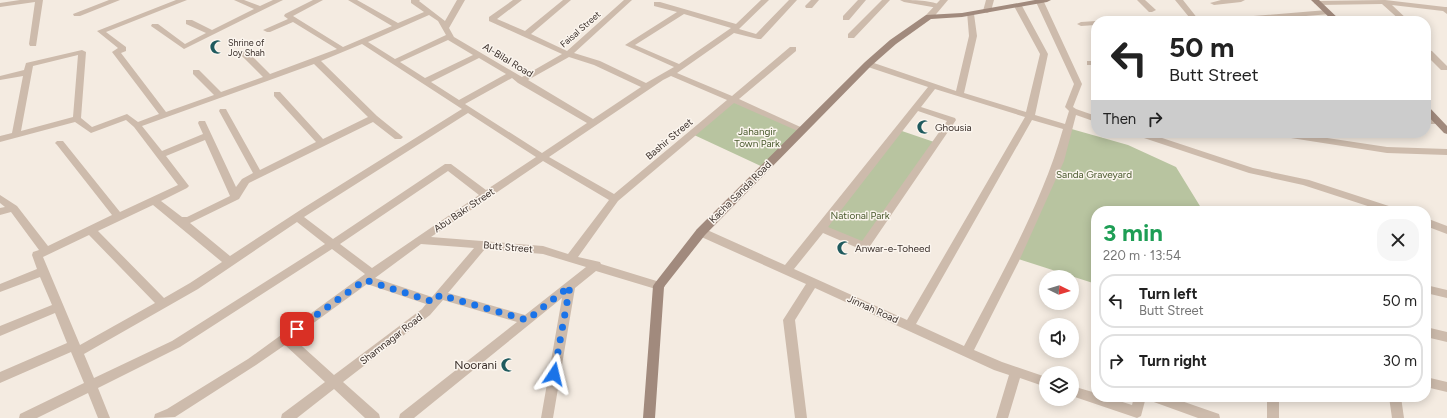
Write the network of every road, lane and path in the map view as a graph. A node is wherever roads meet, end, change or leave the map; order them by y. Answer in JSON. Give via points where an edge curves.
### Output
{"nodes":[{"id":1,"x":38,"y":0,"type":"edge"},
{"id":2,"x":116,"y":0,"type":"edge"},
{"id":3,"x":183,"y":0,"type":"edge"},
{"id":4,"x":238,"y":0,"type":"edge"},
{"id":5,"x":279,"y":0,"type":"edge"},
{"id":6,"x":319,"y":0,"type":"edge"},
{"id":7,"x":352,"y":0,"type":"edge"},
{"id":8,"x":461,"y":0,"type":"edge"},
{"id":9,"x":518,"y":0,"type":"edge"},
{"id":10,"x":556,"y":0,"type":"edge"},
{"id":11,"x":628,"y":0,"type":"edge"},
{"id":12,"x":677,"y":0,"type":"edge"},
{"id":13,"x":765,"y":0,"type":"edge"},
{"id":14,"x":793,"y":0,"type":"edge"},
{"id":15,"x":815,"y":0,"type":"edge"},
{"id":16,"x":862,"y":0,"type":"edge"},
{"id":17,"x":886,"y":0,"type":"edge"},
{"id":18,"x":904,"y":0,"type":"edge"},
{"id":19,"x":944,"y":0,"type":"edge"},
{"id":20,"x":990,"y":0,"type":"edge"},
{"id":21,"x":1141,"y":0,"type":"edge"},
{"id":22,"x":1179,"y":0,"type":"edge"},
{"id":23,"x":1241,"y":0,"type":"edge"},
{"id":24,"x":566,"y":1,"type":"edge"},
{"id":25,"x":1043,"y":1,"type":"edge"},
{"id":26,"x":1214,"y":2,"type":"dead end"},
{"id":27,"x":1316,"y":2,"type":"edge"},
{"id":28,"x":1384,"y":2,"type":"junction"},
{"id":29,"x":417,"y":3,"type":"edge"},
{"id":30,"x":657,"y":4,"type":"dead end"},
{"id":31,"x":0,"y":5,"type":"edge"},
{"id":32,"x":809,"y":6,"type":"dead end"},
{"id":33,"x":938,"y":6,"type":"junction"},
{"id":34,"x":1018,"y":6,"type":"junction"},
{"id":35,"x":669,"y":8,"type":"junction"},
{"id":36,"x":260,"y":9,"type":"junction"},
{"id":37,"x":1152,"y":10,"type":"dead end"},
{"id":38,"x":986,"y":11,"type":"junction"},
{"id":39,"x":430,"y":12,"type":"junction"},
{"id":40,"x":682,"y":12,"type":"junction"},
{"id":41,"x":1327,"y":12,"type":"junction"},
{"id":42,"x":1447,"y":12,"type":"edge"},
{"id":43,"x":77,"y":14,"type":"dead end"},
{"id":44,"x":970,"y":14,"type":"junction"},
{"id":45,"x":1192,"y":16,"type":"edge"},
{"id":46,"x":1293,"y":16,"type":"edge"},
{"id":47,"x":1331,"y":16,"type":"edge"},
{"id":48,"x":1399,"y":16,"type":"edge"},
{"id":49,"x":929,"y":17,"type":"junction"},
{"id":50,"x":846,"y":18,"type":"dead end"},
{"id":51,"x":294,"y":20,"type":"junction"},
{"id":52,"x":189,"y":22,"type":"dead end"},
{"id":53,"x":1091,"y":23,"type":"edge"},
{"id":54,"x":1081,"y":24,"type":"dead end"},
{"id":55,"x":155,"y":26,"type":"dead end"},
{"id":56,"x":398,"y":26,"type":"junction"},
{"id":57,"x":445,"y":28,"type":"junction"},
{"id":58,"x":735,"y":29,"type":"junction"},
{"id":59,"x":267,"y":30,"type":"dead end"},
{"id":60,"x":212,"y":33,"type":"junction"},
{"id":61,"x":526,"y":34,"type":"junction"},
{"id":62,"x":450,"y":36,"type":"junction"},
{"id":63,"x":851,"y":36,"type":"dead end"},
{"id":64,"x":362,"y":41,"type":"junction"},
{"id":65,"x":33,"y":44,"type":"dead end"},
{"id":66,"x":793,"y":49,"type":"dead end"},
{"id":67,"x":343,"y":50,"type":"junction"},
{"id":68,"x":244,"y":53,"type":"dead end"},
{"id":69,"x":568,"y":54,"type":"junction"},
{"id":70,"x":1431,"y":54,"type":"edge"},
{"id":71,"x":479,"y":55,"type":"junction"},
{"id":72,"x":316,"y":61,"type":"junction"},
{"id":73,"x":394,"y":62,"type":"junction"},
{"id":74,"x":868,"y":64,"type":"junction"},
{"id":75,"x":680,"y":67,"type":"junction"},
{"id":76,"x":1444,"y":68,"type":"dead end"},
{"id":77,"x":28,"y":72,"type":"junction"},
{"id":78,"x":196,"y":72,"type":"dead end"},
{"id":79,"x":671,"y":74,"type":"junction"},
{"id":80,"x":511,"y":75,"type":"junction"},
{"id":81,"x":0,"y":78,"type":"edge"},
{"id":82,"x":269,"y":78,"type":"junction"},
{"id":83,"x":521,"y":81,"type":"junction"},
{"id":84,"x":424,"y":82,"type":"junction"},
{"id":85,"x":933,"y":86,"type":"junction"},
{"id":86,"x":646,"y":87,"type":"junction"},
{"id":87,"x":277,"y":94,"type":"dead end"},
{"id":88,"x":959,"y":95,"type":"junction"},
{"id":89,"x":220,"y":96,"type":"junction"},
{"id":90,"x":734,"y":100,"type":"junction"},
{"id":91,"x":458,"y":104,"type":"junction"},
{"id":92,"x":916,"y":108,"type":"junction"},
{"id":93,"x":467,"y":110,"type":"junction"},
{"id":94,"x":223,"y":111,"type":"dead end"},
{"id":95,"x":1073,"y":111,"type":"junction"},
{"id":96,"x":1431,"y":115,"type":"edge"},
{"id":97,"x":165,"y":116,"type":"junction"},
{"id":98,"x":1030,"y":116,"type":"junction"},
{"id":99,"x":1091,"y":117,"type":"edge"},
{"id":100,"x":374,"y":118,"type":"junction"},
{"id":101,"x":77,"y":119,"type":"junction"},
{"id":102,"x":1437,"y":121,"type":"junction"},
{"id":103,"x":1431,"y":122,"type":"edge"},
{"id":104,"x":202,"y":123,"type":"dead end"},
{"id":105,"x":593,"y":123,"type":"junction"},
{"id":106,"x":137,"y":125,"type":"junction"},
{"id":107,"x":1068,"y":128,"type":"junction"},
{"id":108,"x":803,"y":130,"type":"junction"},
{"id":109,"x":1447,"y":131,"type":"edge"},
{"id":110,"x":16,"y":135,"type":"junction"},
{"id":111,"x":208,"y":135,"type":"junction"},
{"id":112,"x":398,"y":137,"type":"dead end"},
{"id":113,"x":1153,"y":138,"type":"edge"},
{"id":114,"x":1307,"y":138,"type":"edge"},
{"id":115,"x":0,"y":139,"type":"edge"},
{"id":116,"x":60,"y":143,"type":"dead end"},
{"id":117,"x":322,"y":143,"type":"junction"},
{"id":118,"x":1447,"y":152,"type":"edge"},
{"id":119,"x":161,"y":156,"type":"junction"},
{"id":120,"x":542,"y":157,"type":"junction"},
{"id":121,"x":258,"y":174,"type":"junction"},
{"id":122,"x":486,"y":195,"type":"junction"},
{"id":123,"x":236,"y":197,"type":"junction"},
{"id":124,"x":0,"y":198,"type":"edge"},
{"id":125,"x":615,"y":199,"type":"junction"},
{"id":126,"x":154,"y":200,"type":"junction"},
{"id":127,"x":1379,"y":206,"type":"edge"},
{"id":128,"x":13,"y":208,"type":"junction"},
{"id":129,"x":0,"y":212,"type":"edge"},
{"id":130,"x":119,"y":217,"type":"junction"},
{"id":131,"x":296,"y":217,"type":"junction"},
{"id":132,"x":180,"y":221,"type":"junction"},
{"id":133,"x":1431,"y":224,"type":"edge"},
{"id":134,"x":821,"y":228,"type":"junction"},
{"id":135,"x":91,"y":230,"type":"junction"},
{"id":136,"x":1447,"y":230,"type":"edge"},
{"id":137,"x":701,"y":232,"type":"junction"},
{"id":138,"x":419,"y":240,"type":"junction"},
{"id":139,"x":332,"y":244,"type":"junction"},
{"id":140,"x":483,"y":245,"type":"junction"},
{"id":141,"x":46,"y":250,"type":"junction"},
{"id":142,"x":571,"y":258,"type":"junction"},
{"id":143,"x":230,"y":262,"type":"junction"},
{"id":144,"x":596,"y":265,"type":"junction"},
{"id":145,"x":787,"y":270,"type":"junction"},
{"id":146,"x":44,"y":271,"type":"junction"},
{"id":147,"x":369,"y":277,"type":"junction"},
{"id":148,"x":813,"y":282,"type":"junction"},
{"id":149,"x":570,"y":286,"type":"junction"},
{"id":150,"x":659,"y":286,"type":"junction"},
{"id":151,"x":0,"y":288,"type":"edge"},
{"id":152,"x":1431,"y":290,"type":"edge"},
{"id":153,"x":1447,"y":294,"type":"edge"},
{"id":154,"x":437,"y":298,"type":"junction"},
{"id":155,"x":163,"y":304,"type":"junction"},
{"id":156,"x":59,"y":307,"type":"junction"},
{"id":157,"x":527,"y":320,"type":"junction"},
{"id":158,"x":909,"y":326,"type":"junction"},
{"id":159,"x":0,"y":331,"type":"edge"},
{"id":160,"x":1431,"y":333,"type":"edge"},
{"id":161,"x":1447,"y":337,"type":"edge"},
{"id":162,"x":285,"y":338,"type":"junction"},
{"id":163,"x":76,"y":349,"type":"junction"},
{"id":164,"x":967,"y":352,"type":"junction"},
{"id":165,"x":1016,"y":372,"type":"junction"},
{"id":166,"x":0,"y":378,"type":"edge"},
{"id":167,"x":1039,"y":380,"type":"edge"},
{"id":168,"x":335,"y":383,"type":"junction"},
{"id":169,"x":1431,"y":383,"type":"edge"},
{"id":170,"x":91,"y":386,"type":"junction"},
{"id":171,"x":1447,"y":387,"type":"edge"},
{"id":172,"x":1079,"y":394,"type":"edge"},
{"id":173,"x":1091,"y":398,"type":"edge"},
{"id":174,"x":1101,"y":402,"type":"edge"},
{"id":175,"x":1139,"y":402,"type":"edge"},
{"id":176,"x":1169,"y":402,"type":"edge"},
{"id":177,"x":1273,"y":402,"type":"edge"},
{"id":178,"x":1396,"y":402,"type":"edge"},
{"id":179,"x":1136,"y":415,"type":"edge"},
{"id":180,"x":25,"y":418,"type":"edge"},
{"id":181,"x":104,"y":418,"type":"edge"},
{"id":182,"x":160,"y":418,"type":"edge"},
{"id":183,"x":287,"y":418,"type":"edge"},
{"id":184,"x":374,"y":418,"type":"edge"},
{"id":185,"x":405,"y":418,"type":"edge"},
{"id":186,"x":546,"y":418,"type":"edge"},
{"id":187,"x":649,"y":418,"type":"edge"},
{"id":188,"x":801,"y":418,"type":"edge"},
{"id":189,"x":1002,"y":418,"type":"edge"},
{"id":190,"x":1214,"y":418,"type":"edge"},
{"id":191,"x":1273,"y":418,"type":"edge"},
{"id":192,"x":1398,"y":418,"type":"edge"}],
"edges":[{"from":1,"to":31,"type":"street"},
{"from":1,"to":65,"type":"street"},
{"from":2,"to":43,"type":"street"},
{"from":3,"to":97,"type":"street","via":[[101,31],[123,49],[116,52]]},
{"from":4,"to":36,"type":"street"},
{"from":5,"to":36,"type":"street"},
{"from":6,"to":51,"type":"street","via":[[288,16]]},
{"from":7,"to":56,"type":"street"},
{"from":8,"to":57,"type":"street"},
{"from":9,"to":61,"type":"street","via":[[492,19]]},
{"from":10,"to":24,"type":"street"},
{"from":11,"to":69,"type":"street","name":"Faisal Street"},
{"from":12,"to":35,"type":"street"},
{"from":13,"to":58,"type":"street","name":"Abu Bakr Street"},
{"from":14,"to":58,"type":"street","via":[[758,37]]},
{"from":15,"to":32,"type":"street"},
{"from":16,"to":50,"type":"street"},
{"from":17,"to":63,"type":"street"},
{"from":18,"to":33,"type":"street"},
{"from":19,"to":33,"type":"street","name":"Kacha Sanda Road"},
{"from":20,"to":38,"type":"street"},
{"from":21,"to":37,"type":"street"},
{"from":22,"to":45,"type":"street"},
{"from":23,"to":26,"type":"street"},
{"from":24,"to":61,"type":"street"},
{"from":25,"to":34,"type":"main road"},
{"from":25,"to":95,"type":"street","via":[[1078,84],[1069,107]]},
{"from":27,"to":28,"type":"street"},
{"from":27,"to":41,"type":"main road"},
{"from":28,"to":42,"type":"street","via":[[1444,9]]},
{"from":28,"to":48,"type":"street"},
{"from":29,"to":39,"type":"street","name":"Al-Bilal Road"},
{"from":30,"to":35,"type":"street"},
{"from":33,"to":49,"type":"street","name":"Kacha Sanda Road"},
{"from":34,"to":38,"type":"main road"},
{"from":34,"to":98,"type":"street","via":[[1044,54]]},
{"from":35,"to":40,"type":"street"},
{"from":36,"to":60,"type":"street"},
{"from":38,"to":44,"type":"main road"},
{"from":39,"to":56,"type":"street"},
{"from":39,"to":57,"type":"street","name":"Al-Bilal Road"},
{"from":40,"to":58,"type":"street"},
{"from":40,"to":75,"type":"street","via":[[629,45]]},
{"from":41,"to":46,"type":"street"},
{"from":41,"to":47,"type":"main road"},
{"from":44,"to":49,"type":"main road"},
{"from":44,"to":88,"type":"street","via":[[973,36]]},
{"from":49,"to":74,"type":"main road","name":"Kacha Sanda Road","via":[[893,42]]},
{"from":51,"to":59,"type":"street"},
{"from":51,"to":67,"type":"street"},
{"from":52,"to":60,"type":"street"},
{"from":53,"to":54,"type":"street"},
{"from":55,"to":60,"type":"street","via":[[184,47]]},
{"from":56,"to":64,"type":"street"},
{"from":57,"to":62,"type":"street","name":"Al-Bilal Road"},
{"from":58,"to":75,"type":"street","name":"Abu Bakr Street"},
{"from":61,"to":69,"type":"street"},
{"from":62,"to":71,"type":"street","name":"Al-Bilal Road"},
{"from":62,"to":73,"type":"street"},
{"from":64,"to":67,"type":"street"},
{"from":64,"to":73,"type":"street"},
{"from":66,"to":90,"type":"street","name":"Bashir Street"},
{"from":67,"to":72,"type":"street"},
{"from":68,"to":82,"type":"street"},
{"from":69,"to":83,"type":"street","name":"Faisal Street"},
{"from":69,"to":86,"type":"street","via":[[597,63]]},
{"from":70,"to":76,"type":"street"},
{"from":71,"to":80,"type":"street","name":"Al-Bilal Road"},
{"from":71,"to":84,"type":"street"},
{"from":72,"to":82,"type":"street"},
{"from":72,"to":100,"type":"street"},
{"from":73,"to":84,"type":"street"},
{"from":74,"to":85,"type":"street"},
{"from":74,"to":108,"type":"main road","name":"Kacha Sanda Road"},
{"from":75,"to":79,"type":"street","name":"Abu Bakr Street"},
{"from":77,"to":81,"type":"street"},
{"from":77,"to":101,"type":"street","via":[[29,65],[82,52]]},
{"from":77,"to":110,"type":"street"},
{"from":78,"to":89,"type":"street"},
{"from":79,"to":86,"type":"street","name":"Abu Bakr Street"},
{"from":79,"to":90,"type":"street"},
{"from":80,"to":83,"type":"street","name":"Al-Bilal Road"},
{"from":80,"to":91,"type":"street"},
{"from":82,"to":89,"type":"street"},
{"from":83,"to":105,"type":"street","name":"Al-Bilal Road"},
{"from":84,"to":91,"type":"street"},
{"from":85,"to":88,"type":"street"},
{"from":85,"to":92,"type":"street"},
{"from":86,"to":105,"type":"street","name":"Abu Bakr Street"},
{"from":87,"to":117,"type":"street"},
{"from":88,"to":98,"type":"street"},
{"from":89,"to":97,"type":"street"},
{"from":90,"to":108,"type":"street"},
{"from":90,"to":125,"type":"street","name":"Bashir Street"},
{"from":91,"to":93,"type":"street"},
{"from":92,"to":134,"type":"street"},
{"from":92,"to":134,"type":"street","via":[[952,120],[864,246]]},
{"from":93,"to":120,"type":"street"},
{"from":93,"to":131,"type":"street"},
{"from":94,"to":121,"type":"street"},
{"from":95,"to":99,"type":"street"},
{"from":95,"to":107,"type":"street"},
{"from":96,"to":102,"type":"main road"},
{"from":97,"to":106,"type":"street"},
{"from":98,"to":107,"type":"street"},
{"from":98,"to":158,"type":"street"},
{"from":100,"to":112,"type":"street"},
{"from":100,"to":117,"type":"street"},
{"from":101,"to":106,"type":"street","via":[[91,130],[127,117]]},
{"from":101,"to":110,"type":"street"},
{"from":102,"to":103,"type":"street"},
{"from":102,"to":109,"type":"main road"},
{"from":104,"to":111,"type":"street"},
{"from":105,"to":120,"type":"street","name":"Abu Bakr Street"},
{"from":106,"to":119,"type":"street"},
{"from":107,"to":164,"type":"street","via":[[1059,161],[1014,262]]},
{"from":108,"to":137,"type":"main road","name":"Kacha Sanda Road"},
{"from":110,"to":115,"type":"street"},
{"from":111,"to":119,"type":"street"},
{"from":111,"to":123,"type":"street"},
{"from":113,"to":127,"type":"street","via":[[1252,171],[1310,183]]},
{"from":114,"to":118,"type":"street","via":[[1387,150]]},
{"from":116,"to":130,"type":"street"},
{"from":117,"to":121,"type":"street"},
{"from":119,"to":126,"type":"street","via":[[184,186]]},
{"from":120,"to":122,"type":"street","name":"Abu Bakr Street"},
{"from":120,"to":125,"type":"street"},
{"from":121,"to":123,"type":"street","via":[[245,181]]},
{"from":122,"to":138,"type":"street","name":"Abu Bakr Street"},
{"from":122,"to":139,"type":"street","via":[[448,166]]},
{"from":123,"to":132,"type":"street","via":[[189,220]]},
{"from":124,"to":128,"type":"street"},
{"from":125,"to":142,"type":"street","name":"Bashir Street"},
{"from":126,"to":130,"type":"street"},
{"from":126,"to":132,"type":"street"},
{"from":128,"to":129,"type":"street"},
{"from":128,"to":141,"type":"street"},
{"from":130,"to":135,"type":"street"},
{"from":131,"to":139,"type":"street"},
{"from":131,"to":143,"type":"street"},
{"from":132,"to":143,"type":"street"},
{"from":133,"to":136,"type":"street"},
{"from":134,"to":145,"type":"street"},
{"from":135,"to":141,"type":"street"},
{"from":135,"to":155,"type":"street"},
{"from":137,"to":145,"type":"street","name":"Jinnah Road"},
{"from":137,"to":150,"type":"main road","name":"Kacha Sanda Road"},
{"from":138,"to":140,"type":"street","name":"Butt Street"},
{"from":138,"to":147,"type":"street","name":"Abu Bakr Street"},
{"from":139,"to":147,"type":"street"},
{"from":139,"to":170,"type":"street","via":[[176,344]]},
{"from":140,"to":142,"type":"street","name":"Butt Street","via":[[543,250]]},
{"from":140,"to":154,"type":"street","name":"Shamnagar Road"},
{"from":141,"to":146,"type":"street","via":[[37,255]]},
{"from":142,"to":144,"type":"street","name":"Butt Street"},
{"from":143,"to":155,"type":"street"},
{"from":144,"to":149,"type":"street"},
{"from":144,"to":150,"type":"street","name":"Butt Street"},
{"from":145,"to":148,"type":"street","name":"Jinnah Road"},
{"from":146,"to":151,"type":"street"},
{"from":146,"to":156,"type":"street"},
{"from":147,"to":154,"type":"street"},
{"from":147,"to":162,"type":"street","name":"Abu Bakr Street"},
{"from":148,"to":158,"type":"street","name":"Jinnah Road"},
{"from":148,"to":188,"type":"street","via":[[789,320]]},
{"from":149,"to":157,"type":"street"},
{"from":149,"to":186,"type":"street"},
{"from":150,"to":187,"type":"main road"},
{"from":152,"to":153,"type":"street"},
{"from":154,"to":157,"type":"street"},
{"from":154,"to":168,"type":"street","name":"Shamnagar Road","via":[[426,312]]},
{"from":155,"to":163,"type":"street"},
{"from":156,"to":159,"type":"street"},
{"from":156,"to":163,"type":"street"},
{"from":157,"to":185,"type":"street"},
{"from":158,"to":164,"type":"street","name":"Jinnah Road"},
{"from":160,"to":161,"type":"street"},
{"from":162,"to":168,"type":"street"},
{"from":162,"to":182,"type":"street","name":"Abu Bakr Street","via":[[252,362]]},
{"from":163,"to":166,"type":"street"},
{"from":163,"to":170,"type":"street"},
{"from":164,"to":165,"type":"street","name":"Jinnah Road"},
{"from":165,"to":167,"type":"street","name":"Jinnah Road"},
{"from":165,"to":189,"type":"street"},
{"from":168,"to":183,"type":"street","name":"Shamnagar Road"},
{"from":168,"to":184,"type":"street"},
{"from":169,"to":171,"type":"street"},
{"from":170,"to":180,"type":"street"},
{"from":170,"to":181,"type":"street"},
{"from":172,"to":173,"type":"street"},
{"from":174,"to":179,"type":"street"},
{"from":175,"to":179,"type":"street"},
{"from":176,"to":190,"type":"street"},
{"from":177,"to":191,"type":"street"},
{"from":178,"to":192,"type":"street"}]}
